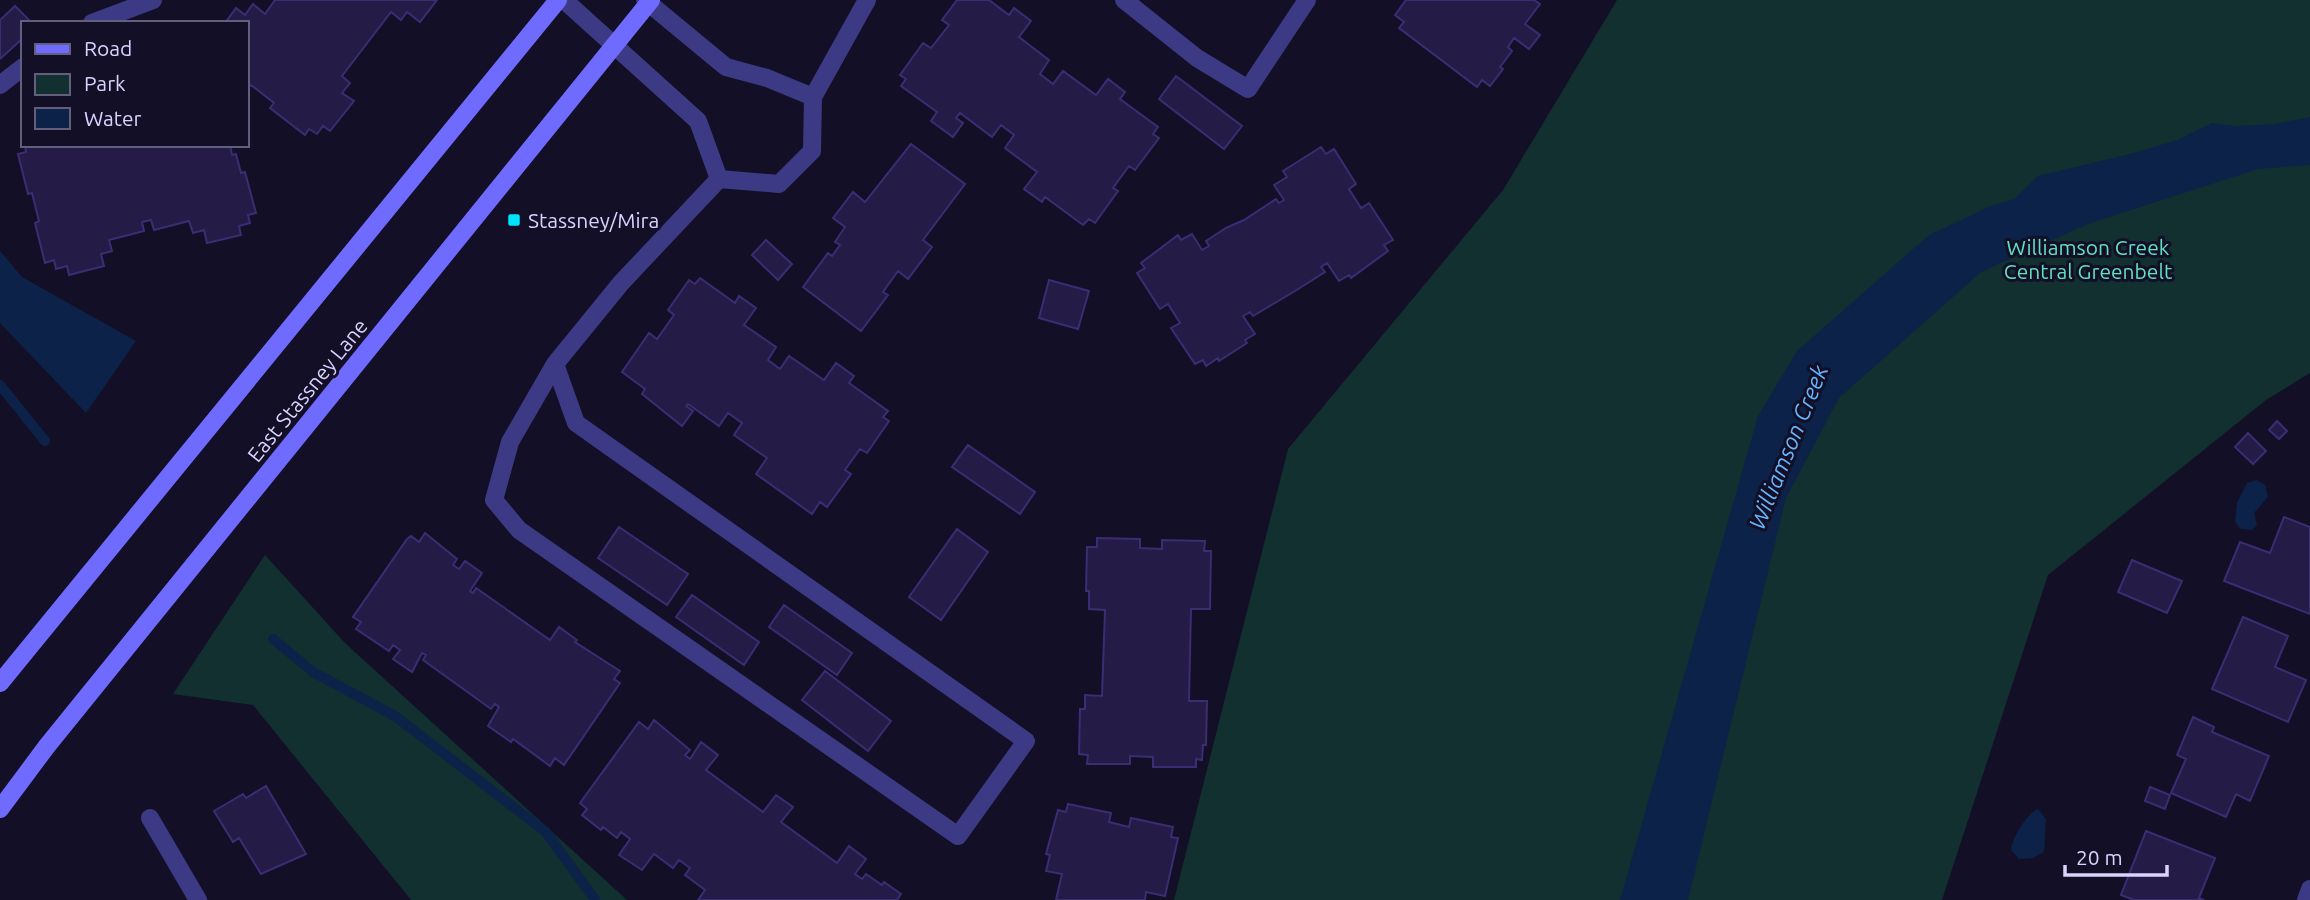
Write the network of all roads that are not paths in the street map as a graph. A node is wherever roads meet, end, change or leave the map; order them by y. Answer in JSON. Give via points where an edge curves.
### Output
{"nodes":[{"id":1,"x":153,"y":0,"type":"edge"},
{"id":2,"x":558,"y":0,"type":"edge"},
{"id":3,"x":564,"y":0,"type":"edge"},
{"id":4,"x":867,"y":0,"type":"edge"},
{"id":5,"x":1124,"y":0,"type":"edge"},
{"id":6,"x":1307,"y":0,"type":"edge"},
{"id":7,"x":648,"y":1,"type":"edge"},
{"id":8,"x":97,"y":21,"type":"edge"},
{"id":9,"x":616,"y":47,"type":"junction"},
{"id":10,"x":21,"y":69,"type":"edge"},
{"id":11,"x":0,"y":85,"type":"edge"},
{"id":12,"x":813,"y":97,"type":"junction"},
{"id":13,"x":719,"y":180,"type":"junction"},
{"id":14,"x":555,"y":364,"type":"junction"},
{"id":15,"x":0,"y":683,"type":"edge"},
{"id":16,"x":0,"y":809,"type":"edge"},
{"id":17,"x":150,"y":818,"type":"dead end"},
{"id":18,"x":2310,"y":889,"type":"edge"},
{"id":19,"x":198,"y":900,"type":"edge"},
{"id":20,"x":2306,"y":900,"type":"edge"}],
"edges":[{"from":1,"to":8,"type":"street"},
{"from":2,"to":15,"type":"main road"},
{"from":3,"to":9,"type":"street"},
{"from":4,"to":12,"type":"street"},
{"from":5,"to":6,"type":"street","via":[[1197,58],[1248,89]]},
{"from":7,"to":9,"type":"main road","name":"East Stassney Lane"},
{"from":7,"to":12,"type":"street","via":[[726,67]]},
{"from":9,"to":13,"type":"street","via":[[698,121]]},
{"from":9,"to":16,"type":"main road","name":"East Stassney Lane"},
{"from":10,"to":11,"type":"street"},
{"from":12,"to":13,"type":"street","via":[[812,151],[779,184]]},
{"from":13,"to":14,"type":"street","via":[[621,283]]},
{"from":14,"to":14,"type":"street","via":[[576,423],[1026,741],[958,836],[519,530],[494,500],[510,442]]},
{"from":17,"to":19,"type":"street"},
{"from":18,"to":20,"type":"street"}]}
